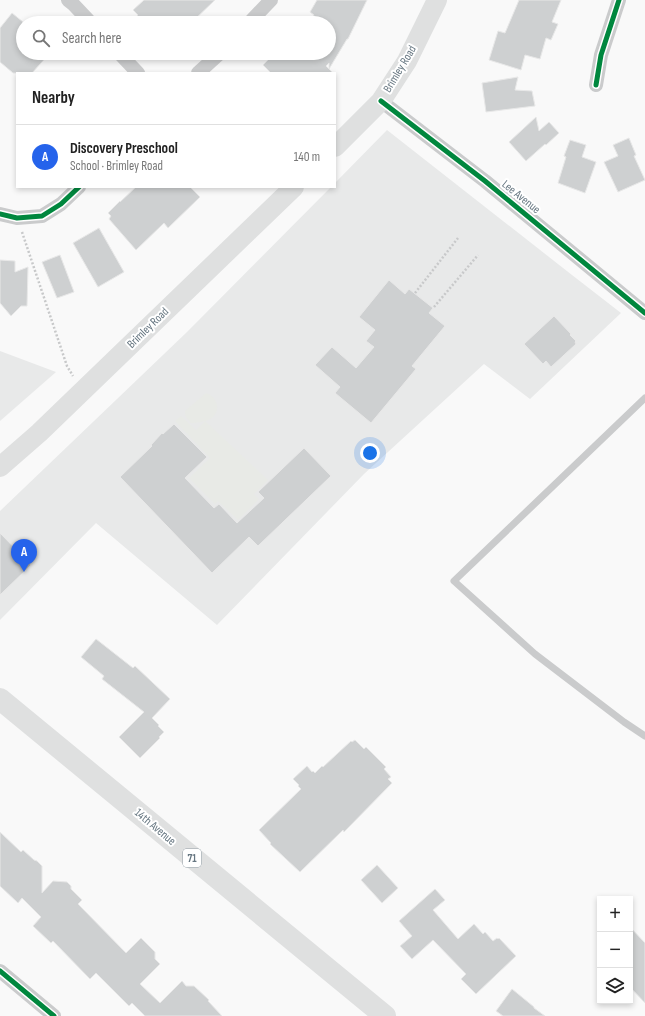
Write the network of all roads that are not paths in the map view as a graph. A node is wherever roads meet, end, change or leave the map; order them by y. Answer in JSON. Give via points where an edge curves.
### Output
{"nodes":[{"id":1,"x":68,"y":0,"type":"edge"},
{"id":2,"x":271,"y":0,"type":"edge"},
{"id":3,"x":436,"y":0,"type":"edge"},
{"id":4,"x":619,"y":0,"type":"edge"},
{"id":5,"x":84,"y":16,"type":"edge"},
{"id":6,"x":256,"y":16,"type":"edge"},
{"id":7,"x":126,"y":60,"type":"edge"},
{"id":8,"x":212,"y":60,"type":"edge"},
{"id":9,"x":137,"y":72,"type":"edge"},
{"id":10,"x":199,"y":72,"type":"edge"},
{"id":11,"x":596,"y":85,"type":"dead end"},
{"id":12,"x":381,"y":101,"type":"junction"},
{"id":13,"x":336,"y":146,"type":"edge"},
{"id":14,"x":78,"y":188,"type":"edge"},
{"id":15,"x":293,"y":188,"type":"edge"},
{"id":16,"x":0,"y":214,"type":"edge"},
{"id":17,"x":645,"y":313,"type":"edge"},
{"id":18,"x":645,"y":398,"type":"edge"},
{"id":19,"x":0,"y":467,"type":"edge"},
{"id":20,"x":0,"y":699,"type":"edge"},
{"id":21,"x":645,"y":736,"type":"edge"},
{"id":22,"x":0,"y":972,"type":"edge"},
{"id":23,"x":54,"y":1016,"type":"edge"},
{"id":24,"x":385,"y":1016,"type":"edge"}],
"edges":[{"from":1,"to":5,"type":"street"},
{"from":2,"to":6,"type":"street"},
{"from":3,"to":12,"type":"main road","name":"Brimley Road","via":[[407,61]]},
{"from":4,"to":11,"type":"street","via":[[601,55]]},
{"from":7,"to":9,"type":"street"},
{"from":8,"to":10,"type":"street"},
{"from":12,"to":13,"type":"main road","name":"Brimley Road"},
{"from":12,"to":17,"type":"street","name":"Lee Avenue","via":[[485,181]]},
{"from":14,"to":16,"type":"street","via":[[61,204],[42,216],[17,218]]},
{"from":15,"to":19,"type":"main road","name":"Brimley Road","via":[[39,433]]},
{"from":18,"to":21,"type":"lane","via":[[454,581],[535,654]]},
{"from":20,"to":24,"type":"main road","name":"14th Avenue","number":"71"},
{"from":22,"to":23,"type":"street"}]}
